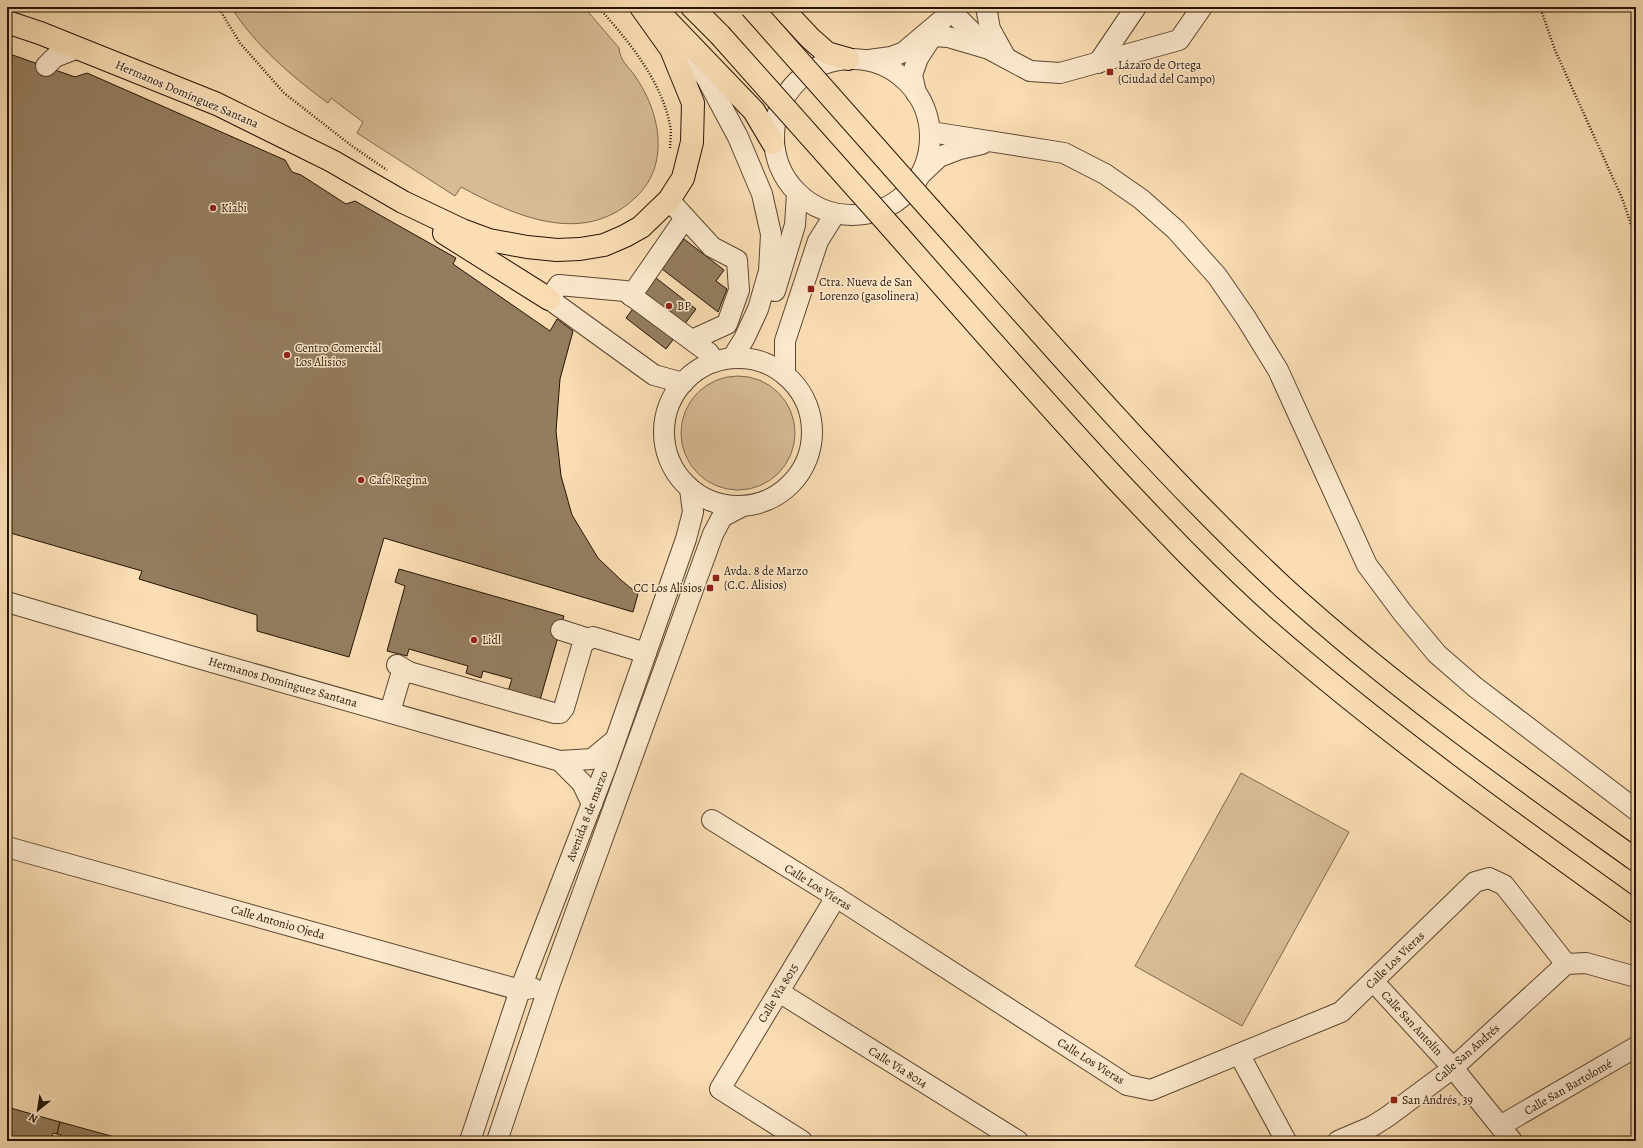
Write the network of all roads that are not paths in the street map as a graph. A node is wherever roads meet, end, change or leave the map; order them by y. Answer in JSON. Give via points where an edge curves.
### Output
{"nodes":[{"id":1,"x":692,"y":7,"type":"edge"},
{"id":2,"x":751,"y":7,"type":"edge"},
{"id":3,"x":781,"y":7,"type":"edge"},
{"id":4,"x":986,"y":7,"type":"edge"},
{"id":5,"x":1136,"y":7,"type":"edge"},
{"id":6,"x":1202,"y":7,"type":"edge"},
{"id":7,"x":647,"y":8,"type":"edge"},
{"id":8,"x":944,"y":18,"type":"edge"},
{"id":9,"x":7,"y":22,"type":"edge"},
{"id":10,"x":78,"y":48,"type":"junction"},
{"id":11,"x":989,"y":49,"type":"junction"},
{"id":12,"x":1006,"y":58,"type":"junction"},
{"id":13,"x":857,"y":60,"type":"junction"},
{"id":14,"x":1098,"y":63,"type":"junction"},
{"id":15,"x":46,"y":66,"type":"dead end"},
{"id":16,"x":916,"y":93,"type":"junction"},
{"id":17,"x":931,"y":132,"type":"junction"},
{"id":18,"x":990,"y":142,"type":"junction"},
{"id":19,"x":773,"y":143,"type":"junction"},
{"id":20,"x":922,"y":173,"type":"junction"},
{"id":21,"x":797,"y":194,"type":"junction"},
{"id":22,"x":669,"y":200,"type":"junction"},
{"id":23,"x":403,"y":202,"type":"junction"},
{"id":24,"x":834,"y":214,"type":"junction"},
{"id":25,"x":685,"y":218,"type":"junction"},
{"id":26,"x":739,"y":290,"type":"junction"},
{"id":27,"x":631,"y":296,"type":"junction"},
{"id":28,"x":549,"y":299,"type":"junction"},
{"id":29,"x":756,"y":316,"type":"junction"},
{"id":30,"x":692,"y":340,"type":"junction"},
{"id":31,"x":729,"y":359,"type":"junction"},
{"id":32,"x":654,"y":374,"type":"junction"},
{"id":33,"x":785,"y":374,"type":"junction"},
{"id":34,"x":683,"y":383,"type":"junction"},
{"id":35,"x":669,"y":405,"type":"junction"},
{"id":36,"x":690,"y":489,"type":"junction"},
{"id":37,"x":741,"y":507,"type":"junction"},
{"id":38,"x":7,"y":602,"type":"edge"},
{"id":39,"x":561,"y":630,"type":"dead end"},
{"id":40,"x":589,"y":639,"type":"junction"},
{"id":41,"x":646,"y":653,"type":"junction"},
{"id":42,"x":390,"y":712,"type":"junction"},
{"id":43,"x":615,"y":740,"type":"junction"},
{"id":44,"x":560,"y":761,"type":"junction"},
{"id":45,"x":592,"y":804,"type":"junction"},
{"id":46,"x":1636,"y":810,"type":"edge"},
{"id":47,"x":712,"y":820,"type":"dead end"},
{"id":48,"x":7,"y":847,"type":"edge"},
{"id":49,"x":1636,"y":860,"type":"edge"},
{"id":50,"x":836,"y":897,"type":"junction"},
{"id":51,"x":1636,"y":912,"type":"edge"},
{"id":52,"x":1566,"y":964,"type":"junction"},
{"id":53,"x":1636,"y":977,"type":"edge"},
{"id":54,"x":1373,"y":981,"type":"junction"},
{"id":55,"x":549,"y":986,"type":"junction"},
{"id":56,"x":520,"y":990,"type":"junction"},
{"id":57,"x":779,"y":992,"type":"junction"},
{"id":58,"x":1636,"y":1047,"type":"edge"},
{"id":59,"x":1239,"y":1054,"type":"junction"},
{"id":60,"x":1453,"y":1068,"type":"junction"},
{"id":61,"x":1508,"y":1137,"type":"edge"},
{"id":62,"x":470,"y":1141,"type":"edge"},
{"id":63,"x":498,"y":1141,"type":"edge"},
{"id":64,"x":802,"y":1141,"type":"edge"},
{"id":65,"x":1018,"y":1141,"type":"edge"},
{"id":66,"x":1286,"y":1141,"type":"edge"},
{"id":67,"x":1338,"y":1141,"type":"edge"}],
"edges":[{"from":1,"to":51,"type":"main road","bridge":true,"via":[[720,35],[1077,437],[1156,522],[1262,625],[1357,706]]},
{"from":2,"to":49,"type":"main road","bridge":true,"via":[[1103,402],[1193,499],[1285,588],[1379,670],[1512,771]]},
{"from":3,"to":13,"type":"main road","via":[[827,53]]},
{"from":4,"to":12,"type":"street","via":[[990,28]]},
{"from":5,"to":14,"type":"street"},
{"from":6,"to":14,"type":"street","via":[[1179,40]]},
{"from":7,"to":19,"type":"main road","via":[[754,111]]},
{"from":7,"to":22,"type":"main road","via":[[671,49],[693,103],[692,142],[683,178]]},
{"from":7,"to":29,"type":"street","via":[[682,46],[707,79],[738,137],[762,194],[771,234],[769,271]]},
{"from":8,"to":11,"type":"street"},
{"from":8,"to":11,"type":"street","via":[[948,37]]},
{"from":8,"to":13,"type":"street","via":[[904,52],[891,57]]},
{"from":8,"to":16,"type":"street","via":[[918,58],[912,75]]},
{"from":9,"to":10,"type":"main road","name":"Hermanos Domínguez Santana"},
{"from":10,"to":15,"type":"street","via":[[55,56]]},
{"from":10,"to":23,"type":"main road","name":"Hermanos Domínguez Santana","via":[[217,104],[332,161]]},
{"from":11,"to":12,"type":"street"},
{"from":12,"to":14,"type":"street","via":[[1030,71],[1060,73]]},
{"from":13,"to":16,"type":"street","via":[[886,67],[903,78]]},
{"from":13,"to":19,"type":"street","via":[[823,64],[802,76],[785,95],[775,118]]},
{"from":16,"to":17,"type":"street","via":[[926,111]]},
{"from":17,"to":18,"type":"street"},
{"from":17,"to":20,"type":"street","via":[[929,153]]},
{"from":18,"to":20,"type":"street","via":[[939,157]]},
{"from":18,"to":46,"type":"street","via":[[1064,153],[1105,174],[1141,199],[1176,230],[1217,276],[1274,364],[1367,565],[1402,612],[1437,654],[1475,688]]},
{"from":19,"to":21,"type":"street","via":[[785,179]]},
{"from":20,"to":24,"type":"street","via":[[907,194],[886,209],[860,216]]},
{"from":21,"to":24,"type":"street","via":[[815,207]]},
{"from":21,"to":31,"type":"street","via":[[796,224],[768,313],[756,338]]},
{"from":22,"to":23,"type":"main road","via":[[641,227],[625,236],[604,245],[557,250],[489,240]]},
{"from":22,"to":25,"type":"street"},
{"from":23,"to":28,"type":"main road","via":[[430,224]]},
{"from":24,"to":33,"type":"street","via":[[818,241],[785,340]]},
{"from":25,"to":26,"type":"street","via":[[712,247],[737,260]]},
{"from":25,"to":27,"type":"street"},
{"from":26,"to":29,"type":"street"},
{"from":26,"to":30,"type":"street","via":[[727,324]]},
{"from":27,"to":28,"type":"street","via":[[624,292],[559,286]]},
{"from":27,"to":30,"type":"street"},
{"from":28,"to":32,"type":"street"},
{"from":29,"to":31,"type":"street","via":[[744,339]]},
{"from":30,"to":31,"type":"street","via":[[709,353]]},
{"from":31,"to":33,"type":"street","via":[[764,363]]},
{"from":31,"to":34,"type":"street","via":[[697,370]]},
{"from":32,"to":34,"type":"street"},
{"from":32,"to":35,"type":"street"},
{"from":33,"to":37,"type":"street","via":[[802,394],[812,418],[812,444],[804,468],[788,488],[766,502]]},
{"from":34,"to":35,"type":"street"},
{"from":35,"to":36,"type":"street","via":[[664,427],[666,450],[675,471]]},
{"from":36,"to":37,"type":"street","via":[[705,499]]},
{"from":36,"to":41,"type":"street","name":"Avenida 8 de marzo","via":[[693,512],[686,539]]},
{"from":37,"to":55,"type":"street","name":"Avenida 8 de marzo","via":[[722,517],[713,534]]},
{"from":38,"to":42,"type":"street","name":"Hermanos Domínguez Santana"},
{"from":39,"to":40,"type":"street"},
{"from":40,"to":41,"type":"street","via":[[593,637]]},
{"from":40,"to":42,"type":"street","via":[[583,643],[564,708],[560,713],[401,667]]},
{"from":41,"to":43,"type":"street","name":"Avenida 8 de marzo"},
{"from":42,"to":44,"type":"street","name":"Hermanos Domínguez Santana"},
{"from":43,"to":44,"type":"street","name":"Hermanos Domínguez Santana","via":[[592,759]]},
{"from":43,"to":45,"type":"street","name":"Avenida 8 de marzo"},
{"from":44,"to":45,"type":"street","via":[[582,784]]},
{"from":45,"to":56,"type":"street","name":"Avenida 8 de marzo"},
{"from":47,"to":50,"type":"street","name":"Calle Los Vieras"},
{"from":48,"to":56,"type":"street","name":"Calle Antonio Ojeda"},
{"from":50,"to":57,"type":"street","name":"Calle Vía 8015"},
{"from":50,"to":59,"type":"street","name":"Calle Los Vieras","via":[[1127,1084],[1151,1090]]},
{"from":52,"to":53,"type":"street","via":[[1586,963]]},
{"from":52,"to":54,"type":"street","name":"Calle Los Vieras","via":[[1504,885],[1489,878],[1475,882]]},
{"from":52,"to":60,"type":"street","name":"Calle San Andrés"},
{"from":54,"to":59,"type":"street","name":"Calle Los Vieras","via":[[1341,1012]]},
{"from":54,"to":60,"type":"street","name":"Calle San Antolín"},
{"from":55,"to":56,"type":"street","name":"Calle Antonio Ojeda"},
{"from":55,"to":63,"type":"street","name":"Avenida 8 de marzo"},
{"from":56,"to":62,"type":"street","name":"Avenida 8 de marzo"},
{"from":57,"to":64,"type":"street","name":"Calle Vía 8015","via":[[720,1089]]},
{"from":57,"to":65,"type":"street","name":"Calle Vía 8014"},
{"from":58,"to":61,"type":"street","name":"Calle San Bartolomé"},
{"from":59,"to":66,"type":"street"},
{"from":60,"to":61,"type":"street","name":"Calle San Antolín"},
{"from":60,"to":67,"type":"street","name":"Calle San Andrés","via":[[1387,1117]]}]}
